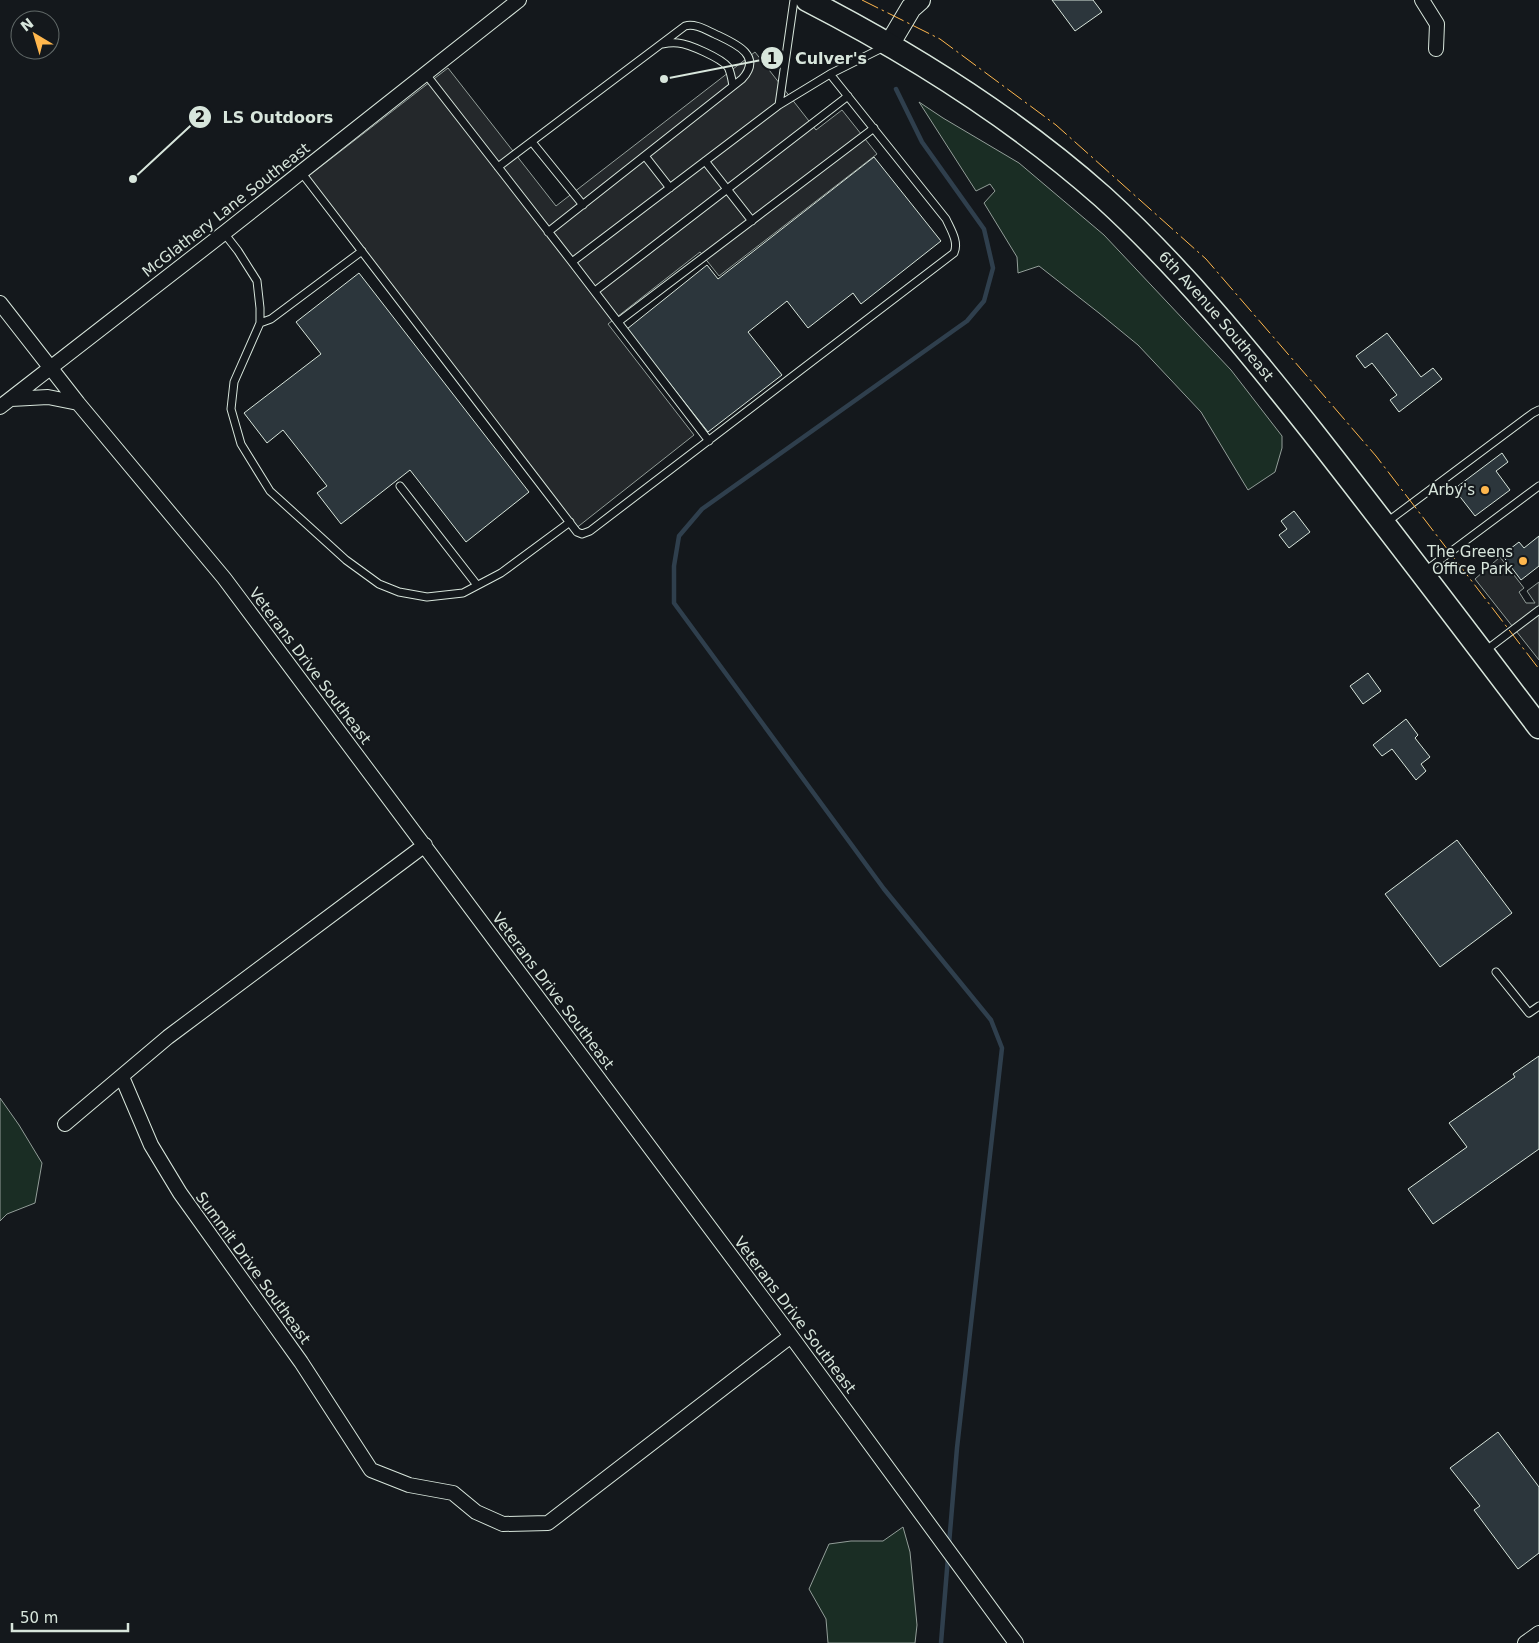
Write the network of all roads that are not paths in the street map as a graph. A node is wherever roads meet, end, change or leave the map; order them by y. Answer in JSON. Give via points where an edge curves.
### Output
{"nodes":[{"id":1,"x":519,"y":0,"type":"edge"},
{"id":2,"x":794,"y":0,"type":"edge"},
{"id":3,"x":807,"y":0,"type":"edge"},
{"id":4,"x":920,"y":0,"type":"edge"},
{"id":5,"x":1422,"y":0,"type":"edge"},
{"id":6,"x":659,"y":45,"type":"junction"},
{"id":7,"x":889,"y":45,"type":"junction"},
{"id":8,"x":1436,"y":49,"type":"dead end"},
{"id":9,"x":425,"y":73,"type":"junction"},
{"id":10,"x":830,"y":74,"type":"junction"},
{"id":11,"x":733,"y":86,"type":"junction"},
{"id":12,"x":848,"y":96,"type":"junction"},
{"id":13,"x":779,"y":105,"type":"junction"},
{"id":14,"x":874,"y":128,"type":"junction"},
{"id":15,"x":532,"y":142,"type":"junction"},
{"id":16,"x":645,"y":156,"type":"junction"},
{"id":17,"x":705,"y":162,"type":"junction"},
{"id":18,"x":498,"y":167,"type":"junction"},
{"id":19,"x":301,"y":172,"type":"junction"},
{"id":20,"x":670,"y":188,"type":"junction"},
{"id":21,"x":727,"y":189,"type":"junction"},
{"id":22,"x":583,"y":205,"type":"junction"},
{"id":23,"x":752,"y":222,"type":"junction"},
{"id":24,"x":548,"y":232,"type":"junction"},
{"id":25,"x":224,"y":233,"type":"junction"},
{"id":26,"x":362,"y":251,"type":"junction"},
{"id":27,"x":572,"y":262,"type":"junction"},
{"id":28,"x":595,"y":291,"type":"junction"},
{"id":29,"x":0,"y":304,"type":"edge"},
{"id":30,"x":618,"y":322,"type":"junction"},
{"id":31,"x":260,"y":323,"type":"junction"},
{"id":32,"x":50,"y":368,"type":"junction"},
{"id":33,"x":5,"y":403,"type":"edge"},
{"id":34,"x":78,"y":403,"type":"junction"},
{"id":35,"x":1539,"y":410,"type":"edge"},
{"id":36,"x":709,"y":441,"type":"junction"},
{"id":37,"x":400,"y":486,"type":"dead end"},
{"id":38,"x":1539,"y":486,"type":"edge"},
{"id":39,"x":570,"y":522,"type":"junction"},
{"id":40,"x":1384,"y":524,"type":"junction"},
{"id":41,"x":1422,"y":573,"type":"junction"},
{"id":42,"x":477,"y":585,"type":"junction"},
{"id":43,"x":1539,"y":610,"type":"edge"},
{"id":44,"x":1483,"y":653,"type":"junction"},
{"id":45,"x":1539,"y":726,"type":"edge"},
{"id":46,"x":425,"y":845,"type":"junction"},
{"id":47,"x":1496,"y":972,"type":"dead end"},
{"id":48,"x":1539,"y":1006,"type":"edge"},
{"id":49,"x":122,"y":1077,"type":"junction"},
{"id":50,"x":65,"y":1124,"type":"dead end"},
{"id":51,"x":791,"y":1336,"type":"junction"},
{"id":52,"x":1539,"y":1633,"type":"edge"},
{"id":53,"x":1016,"y":1643,"type":"edge"},
{"id":54,"x":1526,"y":1643,"type":"edge"}],
"edges":[{"from":1,"to":9,"type":"street","name":"McGlathery Lane Southeast"},
{"from":2,"to":13,"type":"lane"},
{"from":3,"to":7,"type":"main road","name":"6th Avenue Southeast"},
{"from":4,"to":7,"type":"street","via":[[911,8]]},
{"from":5,"to":8,"type":"street","via":[[1437,24]]},
{"from":6,"to":11,"type":"lane","via":[[679,43],[716,58],[728,68]]},
{"from":6,"to":11,"type":"lane","via":[[689,25],[735,43],[744,50],[750,66],[749,72]]},
{"from":6,"to":15,"type":"lane"},
{"from":7,"to":10,"type":"lane"},
{"from":7,"to":40,"type":"main road","name":"6th Avenue Southeast","via":[[980,102],[1043,147],[1129,221],[1208,302]]},
{"from":9,"to":18,"type":"lane"},
{"from":9,"to":19,"type":"street","name":"McGlathery Lane Southeast"},
{"from":10,"to":12,"type":"lane"},
{"from":10,"to":13,"type":"lane"},
{"from":11,"to":16,"type":"lane"},
{"from":12,"to":14,"type":"lane"},
{"from":12,"to":21,"type":"lane"},
{"from":13,"to":17,"type":"lane"},
{"from":14,"to":23,"type":"lane"},
{"from":14,"to":36,"type":"lane","via":[[946,219],[956,242],[954,253]]},
{"from":15,"to":18,"type":"lane"},
{"from":15,"to":22,"type":"lane"},
{"from":16,"to":20,"type":"lane"},
{"from":16,"to":22,"type":"lane"},
{"from":17,"to":20,"type":"lane"},
{"from":17,"to":21,"type":"lane"},
{"from":18,"to":24,"type":"lane"},
{"from":19,"to":25,"type":"street","name":"McGlathery Lane Southeast"},
{"from":19,"to":26,"type":"lane"},
{"from":20,"to":27,"type":"lane"},
{"from":21,"to":23,"type":"lane"},
{"from":21,"to":28,"type":"lane"},
{"from":22,"to":24,"type":"lane"},
{"from":23,"to":30,"type":"lane"},
{"from":24,"to":27,"type":"lane"},
{"from":25,"to":31,"type":"lane","via":[[257,281]]},
{"from":25,"to":32,"type":"street","name":"McGlathery Lane Southeast"},
{"from":26,"to":31,"type":"lane","via":[[271,320]]},
{"from":26,"to":39,"type":"lane"},
{"from":27,"to":28,"type":"lane"},
{"from":28,"to":30,"type":"lane"},
{"from":29,"to":32,"type":"street","name":"Veterans Drive Southeast"},
{"from":30,"to":36,"type":"lane"},
{"from":31,"to":42,"type":"lane","via":[[234,382],[231,408],[241,444],[270,491],[346,560],[379,584],[399,592],[428,597],[463,593]]},
{"from":32,"to":33,"type":"street","name":"McGlathery Lane Southeast"},
{"from":32,"to":34,"type":"street","name":"Veterans Drive Southeast"},
{"from":33,"to":34,"type":"street","via":[[48,397]]},
{"from":34,"to":46,"type":"street","name":"Veterans Drive Southeast","via":[[224,578]]},
{"from":35,"to":40,"type":"lane"},
{"from":36,"to":39,"type":"lane","via":[[590,532],[577,532]]},
{"from":37,"to":42,"type":"lane"},
{"from":38,"to":41,"type":"lane"},
{"from":39,"to":42,"type":"lane","via":[[501,573]]},
{"from":40,"to":41,"type":"main road","name":"6th Avenue Southeast"},
{"from":41,"to":44,"type":"main road","name":"6th Avenue Southeast"},
{"from":43,"to":44,"type":"lane"},
{"from":44,"to":45,"type":"main road","name":"6th Avenue Southeast"},
{"from":46,"to":49,"type":"street","via":[[168,1037]]},
{"from":46,"to":51,"type":"street","name":"Veterans Drive Southeast"},
{"from":47,"to":48,"type":"lane","via":[[1530,1013]]},
{"from":49,"to":50,"type":"street"},
{"from":49,"to":51,"type":"street","name":"Summit Drive Southeast","via":[[151,1144],[180,1193],[301,1362],[371,1470],[410,1485],[453,1493],[476,1512],[503,1524],[548,1523]]},
{"from":51,"to":53,"type":"street","name":"Veterans Drive Southeast"},
{"from":52,"to":54,"type":"street"}]}
